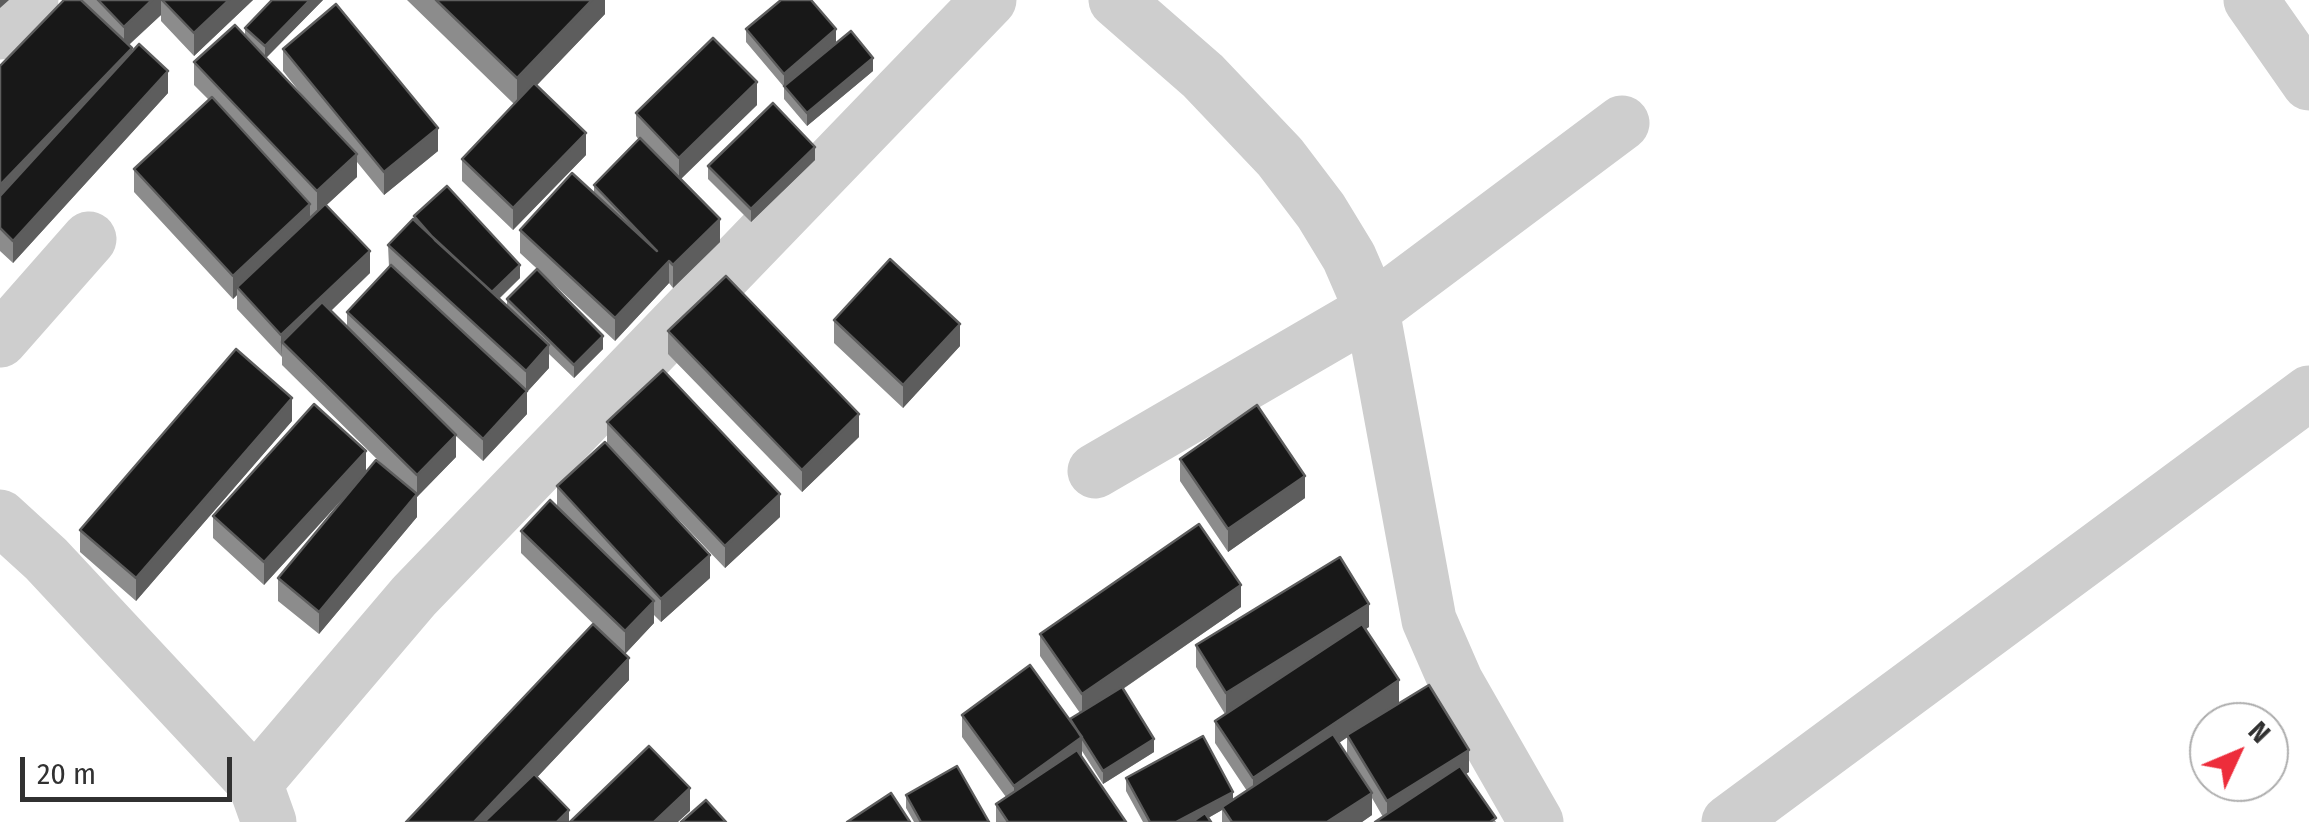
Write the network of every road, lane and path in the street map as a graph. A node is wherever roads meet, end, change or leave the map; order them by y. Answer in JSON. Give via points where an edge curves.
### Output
{"nodes":[{"id":1,"x":31,"y":0,"type":"edge"},
{"id":2,"x":989,"y":0,"type":"edge"},
{"id":3,"x":1116,"y":0,"type":"edge"},
{"id":4,"x":2251,"y":0,"type":"edge"},
{"id":5,"x":0,"y":32,"type":"edge"},
{"id":6,"x":2309,"y":83,"type":"edge"},
{"id":7,"x":1622,"y":122,"type":"dead end"},
{"id":8,"x":89,"y":239,"type":"dead end"},
{"id":9,"x":1372,"y":310,"type":"junction"},
{"id":10,"x":0,"y":340,"type":"edge"},
{"id":11,"x":2309,"y":393,"type":"edge"},
{"id":12,"x":1095,"y":472,"type":"dead end"},
{"id":13,"x":0,"y":517,"type":"edge"},
{"id":14,"x":262,"y":802,"type":"edge"},
{"id":15,"x":1536,"y":822,"type":"edge"},
{"id":16,"x":1729,"y":822,"type":"edge"}],
"edges":[{"from":1,"to":5,"type":"street"},
{"from":2,"to":14,"type":"street","via":[[414,596]]},
{"from":3,"to":9,"type":"street","via":[[1203,76],[1280,158],[1349,257]]},
{"from":4,"to":6,"type":"street"},
{"from":7,"to":9,"type":"street"},
{"from":8,"to":10,"type":"street"},
{"from":9,"to":12,"type":"street"},
{"from":9,"to":15,"type":"street","via":[[1429,620],[1456,682]]},
{"from":11,"to":16,"type":"street"},
{"from":13,"to":14,"type":"street","via":[[46,558]]}]}
